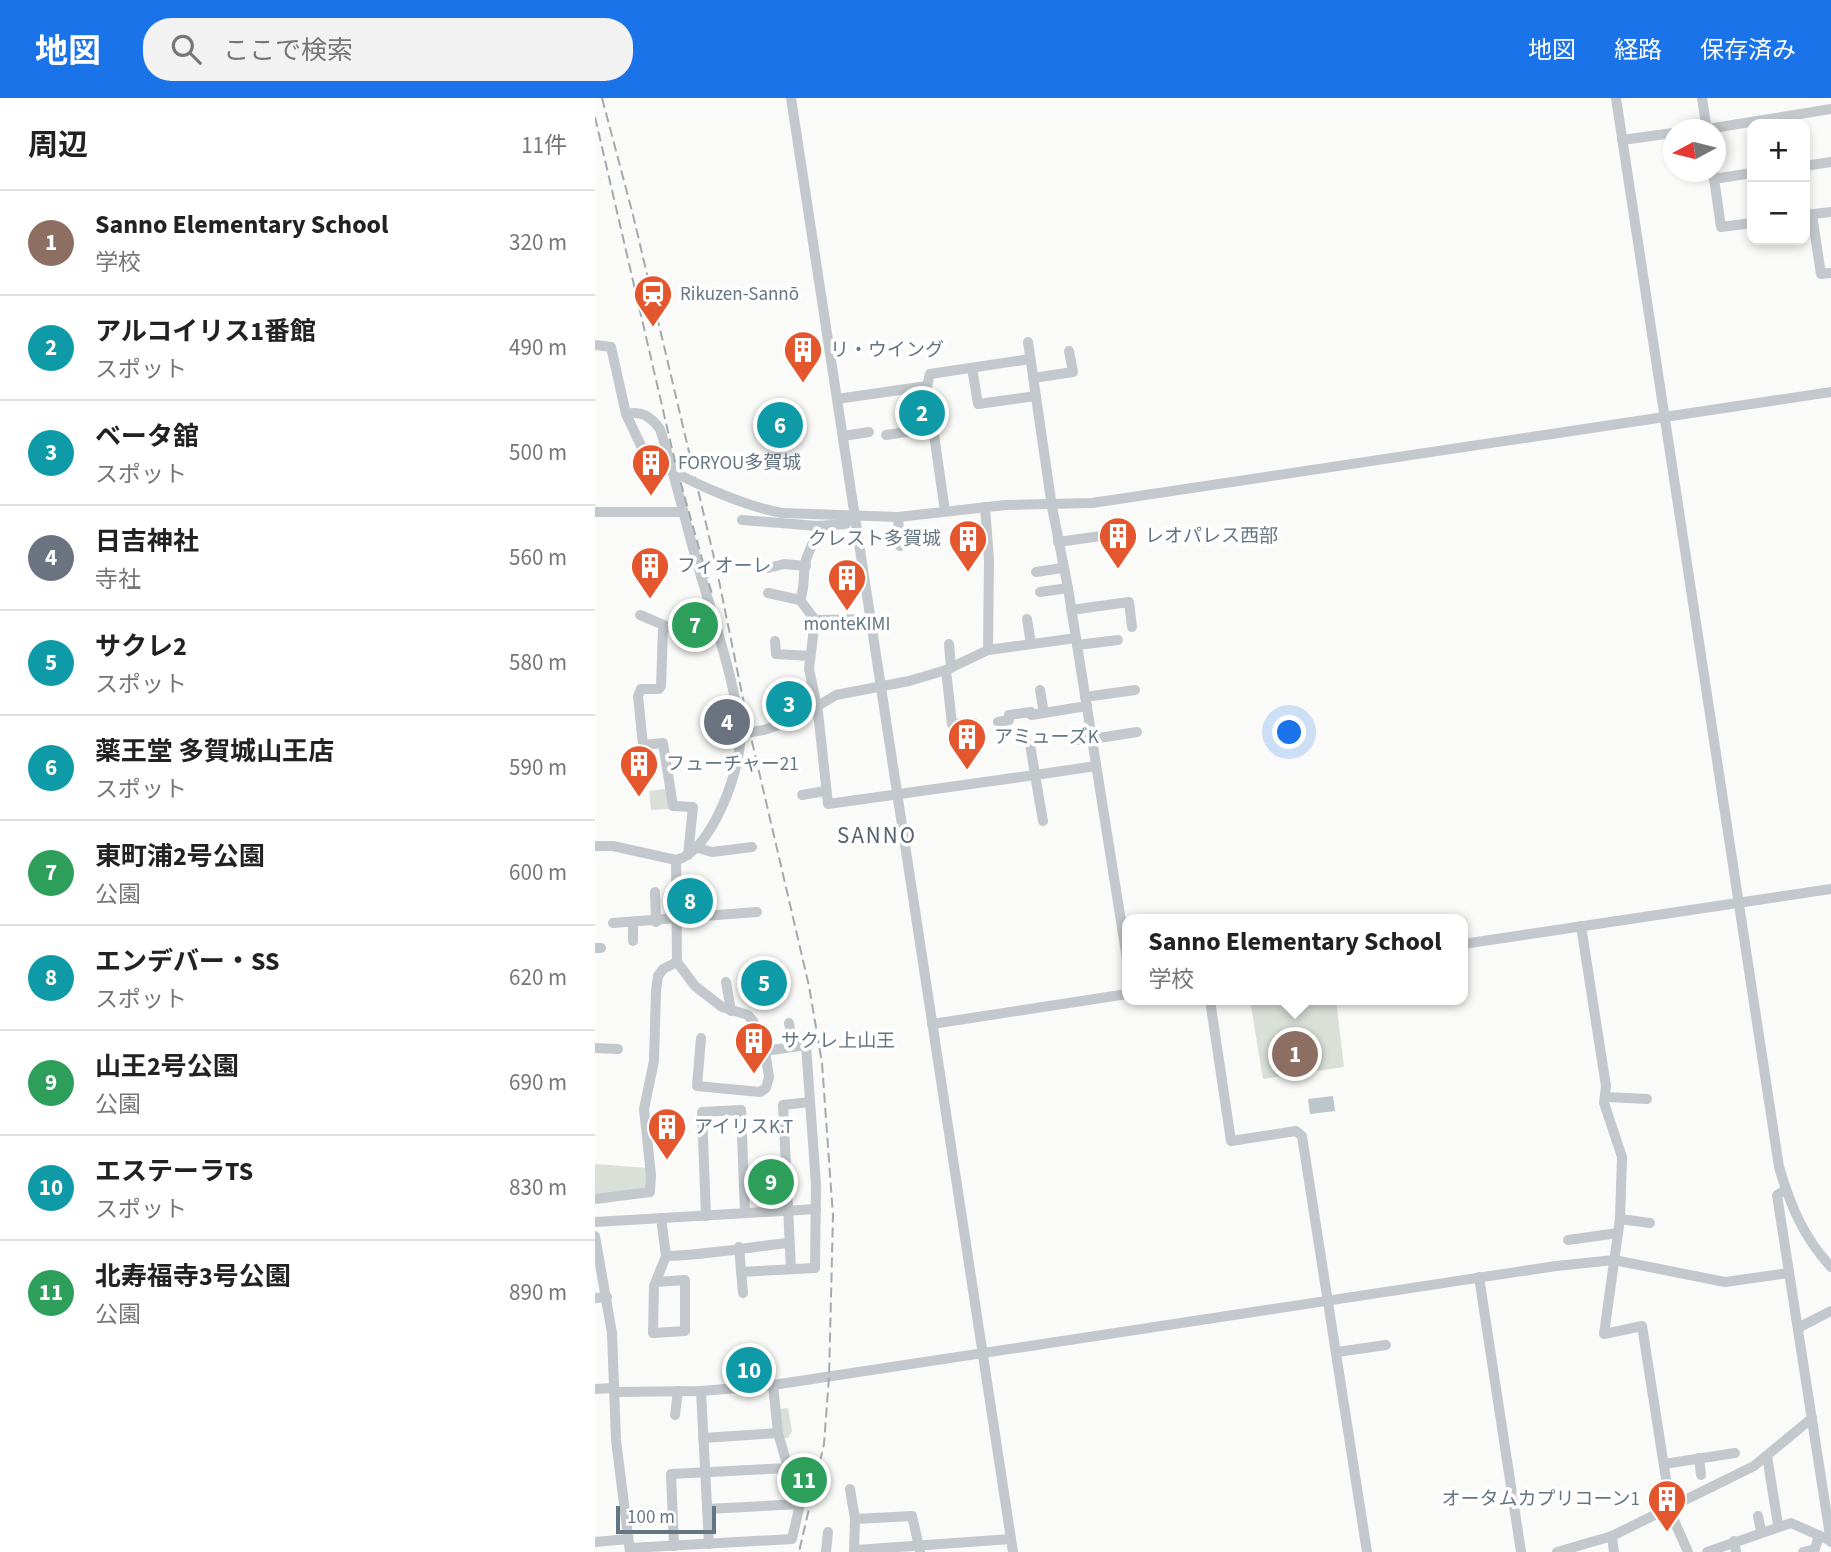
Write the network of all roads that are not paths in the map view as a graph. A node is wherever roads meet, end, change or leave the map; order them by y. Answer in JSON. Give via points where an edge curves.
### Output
{"nodes":[{"id":1,"x":791,"y":98,"type":"edge"},
{"id":2,"x":1616,"y":98,"type":"edge"},
{"id":3,"x":1702,"y":98,"type":"edge"},
{"id":4,"x":1831,"y":109,"type":"edge"},
{"id":5,"x":1705,"y":119,"type":"edge"},
{"id":6,"x":1726,"y":126,"type":"edge"},
{"id":7,"x":1663,"y":134,"type":"edge"},
{"id":8,"x":1622,"y":139,"type":"junction"},
{"id":9,"x":1831,"y":162,"type":"edge"},
{"id":10,"x":1810,"y":165,"type":"edge"},
{"id":11,"x":1747,"y":173,"type":"edge"},
{"id":12,"x":1726,"y":174,"type":"edge"},
{"id":13,"x":1714,"y":182,"type":"edge"},
{"id":14,"x":1831,"y":212,"type":"edge"},
{"id":15,"x":1810,"y":215,"type":"edge"},
{"id":16,"x":1747,"y":224,"type":"edge"},
{"id":17,"x":1810,"y":224,"type":"edge"},
{"id":18,"x":1831,"y":272,"type":"edge"},
{"id":19,"x":1028,"y":342,"type":"dead end"},
{"id":20,"x":595,"y":345,"type":"edge"},
{"id":21,"x":1069,"y":351,"type":"dead end"},
{"id":22,"x":1030,"y":359,"type":"junction"},
{"id":23,"x":972,"y":368,"type":"junction"},
{"id":24,"x":1033,"y":377,"type":"junction"},
{"id":25,"x":927,"y":386,"type":"junction"},
{"id":26,"x":1831,"y":392,"type":"edge"},
{"id":27,"x":1036,"y":396,"type":"junction"},
{"id":28,"x":837,"y":399,"type":"junction"},
{"id":29,"x":627,"y":414,"type":"junction"},
{"id":30,"x":1664,"y":417,"type":"junction"},
{"id":31,"x":934,"y":428,"type":"junction"},
{"id":32,"x":869,"y":432,"type":"dead end"},
{"id":33,"x":886,"y":435,"type":"dead end"},
{"id":34,"x":843,"y":436,"type":"junction"},
{"id":35,"x":1051,"y":504,"type":"junction"},
{"id":36,"x":985,"y":507,"type":"junction"},
{"id":37,"x":595,"y":512,"type":"edge"},
{"id":38,"x":683,"y":512,"type":"junction"},
{"id":39,"x":945,"y":512,"type":"junction"},
{"id":40,"x":898,"y":517,"type":"junction"},
{"id":41,"x":851,"y":518,"type":"junction"},
{"id":42,"x":742,"y":520,"type":"dead end"},
{"id":43,"x":817,"y":526,"type":"junction"},
{"id":44,"x":1058,"y":542,"type":"junction"},
{"id":45,"x":900,"y":546,"type":"dead end"},
{"id":46,"x":1118,"y":556,"type":"dead end"},
{"id":47,"x":806,"y":566,"type":"junction"},
{"id":48,"x":768,"y":568,"type":"dead end"},
{"id":49,"x":1062,"y":568,"type":"junction"},
{"id":50,"x":1036,"y":572,"type":"dead end"},
{"id":51,"x":1068,"y":588,"type":"junction"},
{"id":52,"x":1040,"y":592,"type":"dead end"},
{"id":53,"x":768,"y":593,"type":"dead end"},
{"id":54,"x":800,"y":600,"type":"junction"},
{"id":55,"x":1071,"y":610,"type":"junction"},
{"id":56,"x":640,"y":615,"type":"dead end"},
{"id":57,"x":871,"y":619,"type":"junction"},
{"id":58,"x":1027,"y":619,"type":"dead end"},
{"id":59,"x":815,"y":620,"type":"junction"},
{"id":60,"x":1132,"y":627,"type":"dead end"},
{"id":61,"x":663,"y":628,"type":"junction"},
{"id":62,"x":717,"y":632,"type":"junction"},
{"id":63,"x":1118,"y":640,"type":"dead end"},
{"id":64,"x":775,"y":641,"type":"dead end"},
{"id":65,"x":1076,"y":642,"type":"junction"},
{"id":66,"x":949,"y":644,"type":"dead end"},
{"id":67,"x":1031,"y":644,"type":"junction"},
{"id":68,"x":988,"y":650,"type":"junction"},
{"id":69,"x":810,"y":656,"type":"junction"},
{"id":70,"x":948,"y":669,"type":"junction"},
{"id":71,"x":881,"y":687,"type":"junction"},
{"id":72,"x":1040,"y":690,"type":"dead end"},
{"id":73,"x":1135,"y":690,"type":"dead end"},
{"id":74,"x":1086,"y":702,"type":"junction"},
{"id":75,"x":815,"y":708,"type":"junction"},
{"id":76,"x":1044,"y":713,"type":"junction"},
{"id":77,"x":998,"y":722,"type":"dead end"},
{"id":78,"x":973,"y":723,"type":"dead end"},
{"id":79,"x":1137,"y":732,"type":"dead end"},
{"id":80,"x":740,"y":734,"type":"junction"},
{"id":81,"x":1092,"y":738,"type":"junction"},
{"id":82,"x":1076,"y":740,"type":"dead end"},
{"id":83,"x":1030,"y":744,"type":"dead end"},
{"id":84,"x":1096,"y":766,"type":"junction"},
{"id":85,"x":1035,"y":775,"type":"junction"},
{"id":86,"x":825,"y":791,"type":"junction"},
{"id":87,"x":802,"y":794,"type":"dead end"},
{"id":88,"x":898,"y":797,"type":"junction"},
{"id":89,"x":1043,"y":821,"type":"dead end"},
{"id":90,"x":595,"y":846,"type":"edge"},
{"id":91,"x":752,"y":847,"type":"dead end"},
{"id":92,"x":698,"y":848,"type":"junction"},
{"id":93,"x":688,"y":855,"type":"junction"},
{"id":94,"x":676,"y":860,"type":"junction"},
{"id":95,"x":1831,"y":889,"type":"edge"},
{"id":96,"x":655,"y":892,"type":"dead end"},
{"id":97,"x":1739,"y":902,"type":"junction"},
{"id":98,"x":757,"y":912,"type":"dead end"},
{"id":99,"x":678,"y":921,"type":"junction"},
{"id":100,"x":656,"y":922,"type":"junction"},
{"id":101,"x":613,"y":923,"type":"dead end"},
{"id":102,"x":633,"y":923,"type":"junction"},
{"id":103,"x":1581,"y":926,"type":"junction"},
{"id":104,"x":1122,"y":928,"type":"edge"},
{"id":105,"x":633,"y":941,"type":"dead end"},
{"id":106,"x":1468,"y":943,"type":"edge"},
{"id":107,"x":677,"y":962,"type":"junction"},
{"id":108,"x":726,"y":982,"type":"dead end"},
{"id":109,"x":1122,"y":995,"type":"edge"},
{"id":110,"x":1211,"y":1005,"type":"edge"},
{"id":111,"x":731,"y":1011,"type":"junction"},
{"id":112,"x":789,"y":1023,"type":"dead end"},
{"id":113,"x":932,"y":1024,"type":"junction"},
{"id":114,"x":701,"y":1038,"type":"dead end"},
{"id":115,"x":793,"y":1047,"type":"junction"},
{"id":116,"x":595,"y":1048,"type":"edge"},
{"id":117,"x":618,"y":1049,"type":"dead end"},
{"id":118,"x":765,"y":1051,"type":"junction"},
{"id":119,"x":1606,"y":1097,"type":"junction"},
{"id":120,"x":1647,"y":1099,"type":"dead end"},
{"id":121,"x":810,"y":1102,"type":"junction"},
{"id":122,"x":1786,"y":1190,"type":"junction"},
{"id":123,"x":595,"y":1199,"type":"edge"},
{"id":124,"x":816,"y":1209,"type":"junction"},
{"id":125,"x":787,"y":1211,"type":"junction"},
{"id":126,"x":744,"y":1213,"type":"junction"},
{"id":127,"x":706,"y":1216,"type":"junction"},
{"id":128,"x":661,"y":1218,"type":"junction"},
{"id":129,"x":1620,"y":1219,"type":"junction"},
{"id":130,"x":595,"y":1222,"type":"edge"},
{"id":131,"x":1650,"y":1223,"type":"dead end"},
{"id":132,"x":1618,"y":1233,"type":"junction"},
{"id":133,"x":595,"y":1236,"type":"edge"},
{"id":134,"x":1568,"y":1240,"type":"dead end"},
{"id":135,"x":789,"y":1243,"type":"junction"},
{"id":136,"x":739,"y":1247,"type":"junction"},
{"id":137,"x":666,"y":1256,"type":"junction"},
{"id":138,"x":1614,"y":1261,"type":"junction"},
{"id":139,"x":1831,"y":1267,"type":"edge"},
{"id":140,"x":790,"y":1269,"type":"junction"},
{"id":141,"x":741,"y":1272,"type":"junction"},
{"id":142,"x":1789,"y":1273,"type":"junction"},
{"id":143,"x":1479,"y":1278,"type":"junction"},
{"id":144,"x":656,"y":1282,"type":"junction"},
{"id":145,"x":743,"y":1293,"type":"dead end"},
{"id":146,"x":607,"y":1297,"type":"junction"},
{"id":147,"x":595,"y":1298,"type":"edge"},
{"id":148,"x":1329,"y":1300,"type":"junction"},
{"id":149,"x":1831,"y":1311,"type":"edge"},
{"id":150,"x":1798,"y":1328,"type":"junction"},
{"id":151,"x":1386,"y":1345,"type":"dead end"},
{"id":152,"x":1337,"y":1352,"type":"junction"},
{"id":153,"x":983,"y":1354,"type":"junction"},
{"id":154,"x":773,"y":1385,"type":"junction"},
{"id":155,"x":595,"y":1389,"type":"edge"},
{"id":156,"x":614,"y":1390,"type":"junction"},
{"id":157,"x":678,"y":1391,"type":"junction"},
{"id":158,"x":701,"y":1391,"type":"junction"},
{"id":159,"x":675,"y":1415,"type":"dead end"},
{"id":160,"x":1812,"y":1418,"type":"junction"},
{"id":161,"x":778,"y":1433,"type":"junction"},
{"id":162,"x":703,"y":1438,"type":"junction"},
{"id":163,"x":1735,"y":1453,"type":"dead end"},
{"id":164,"x":1767,"y":1456,"type":"junction"},
{"id":165,"x":1699,"y":1458,"type":"junction"},
{"id":166,"x":1664,"y":1464,"type":"junction"},
{"id":167,"x":705,"y":1472,"type":"junction"},
{"id":168,"x":1702,"y":1475,"type":"dead end"},
{"id":169,"x":850,"y":1489,"type":"dead end"},
{"id":170,"x":1671,"y":1508,"type":"junction"},
{"id":171,"x":708,"y":1509,"type":"junction"},
{"id":172,"x":1758,"y":1516,"type":"dead end"},
{"id":173,"x":855,"y":1519,"type":"junction"},
{"id":174,"x":1778,"y":1525,"type":"junction"},
{"id":175,"x":1761,"y":1531,"type":"junction"},
{"id":176,"x":828,"y":1532,"type":"dead end"},
{"id":177,"x":1612,"y":1536,"type":"junction"},
{"id":178,"x":1011,"y":1539,"type":"junction"},
{"id":179,"x":1826,"y":1539,"type":"edge"},
{"id":180,"x":1734,"y":1541,"type":"junction"},
{"id":181,"x":595,"y":1542,"type":"edge"},
{"id":182,"x":709,"y":1544,"type":"junction"},
{"id":183,"x":629,"y":1546,"type":"edge"},
{"id":184,"x":674,"y":1546,"type":"junction"},
{"id":185,"x":953,"y":1548,"type":"edge"},
{"id":186,"x":920,"y":1549,"type":"edge"},
{"id":187,"x":889,"y":1550,"type":"edge"},
{"id":188,"x":855,"y":1551,"type":"edge"},
{"id":189,"x":826,"y":1552,"type":"edge"},
{"id":190,"x":1013,"y":1552,"type":"edge"},
{"id":191,"x":1367,"y":1552,"type":"edge"},
{"id":192,"x":1521,"y":1552,"type":"edge"},
{"id":193,"x":1557,"y":1552,"type":"edge"},
{"id":194,"x":1614,"y":1552,"type":"edge"},
{"id":195,"x":1688,"y":1552,"type":"edge"},
{"id":196,"x":1707,"y":1552,"type":"edge"},
{"id":197,"x":1736,"y":1552,"type":"edge"},
{"id":198,"x":1803,"y":1552,"type":"edge"}],
"edges":[{"from":1,"to":28,"type":"street"},
{"from":2,"to":8,"type":"street"},
{"from":3,"to":5,"type":"street"},
{"from":4,"to":6,"type":"street"},
{"from":7,"to":8,"type":"street"},
{"from":8,"to":30,"type":"street"},
{"from":9,"to":10,"type":"street"},
{"from":11,"to":12,"type":"street"},
{"from":13,"to":16,"type":"street","via":[[1721,227]]},
{"from":14,"to":15,"type":"street"},
{"from":17,"to":18,"type":"street","via":[[1821,274]]},
{"from":19,"to":22,"type":"street"},
{"from":20,"to":29,"type":"street","via":[[611,347]]},
{"from":21,"to":24,"type":"street","via":[[1073,372]]},
{"from":22,"to":23,"type":"street"},
{"from":22,"to":24,"type":"street"},
{"from":23,"to":25,"type":"street","via":[[930,374]]},
{"from":23,"to":27,"type":"street","via":[[978,404]]},
{"from":24,"to":27,"type":"street"},
{"from":25,"to":28,"type":"street"},
{"from":25,"to":31,"type":"street"},
{"from":26,"to":30,"type":"street"},
{"from":27,"to":35,"type":"street"},
{"from":28,"to":34,"type":"street"},
{"from":29,"to":38,"type":"street","via":[[641,412],[660,429]]},
{"from":29,"to":41,"type":"street","bridge":true,"via":[[643,450],[668,468],[752,505],[782,513]]},
{"from":30,"to":35,"type":"street","via":[[1091,503]]},
{"from":30,"to":97,"type":"street"},
{"from":31,"to":33,"type":"street"},
{"from":31,"to":39,"type":"street"},
{"from":32,"to":34,"type":"street"},
{"from":34,"to":41,"type":"street"},
{"from":35,"to":36,"type":"street"},
{"from":35,"to":44,"type":"street"},
{"from":36,"to":39,"type":"street"},
{"from":36,"to":68,"type":"street"},
{"from":37,"to":38,"type":"street"},
{"from":38,"to":62,"type":"street"},
{"from":39,"to":40,"type":"street"},
{"from":40,"to":41,"type":"street"},
{"from":40,"to":45,"type":"street"},
{"from":41,"to":43,"type":"street","via":[[846,524]]},
{"from":41,"to":57,"type":"street"},
{"from":42,"to":43,"type":"street"},
{"from":43,"to":47,"type":"street"},
{"from":44,"to":46,"type":"street","via":[[1115,534]]},
{"from":44,"to":49,"type":"street"},
{"from":47,"to":48,"type":"street"},
{"from":47,"to":54,"type":"street"},
{"from":49,"to":50,"type":"street"},
{"from":49,"to":51,"type":"street"},
{"from":51,"to":52,"type":"street"},
{"from":51,"to":55,"type":"street"},
{"from":53,"to":54,"type":"street"},
{"from":54,"to":59,"type":"street"},
{"from":55,"to":60,"type":"street","via":[[1129,602]]},
{"from":55,"to":65,"type":"street"},
{"from":56,"to":61,"type":"street"},
{"from":57,"to":59,"type":"street"},
{"from":57,"to":71,"type":"street"},
{"from":58,"to":67,"type":"street"},
{"from":59,"to":69,"type":"street"},
{"from":61,"to":62,"type":"street","via":[[696,635]]},
{"from":61,"to":93,"type":"street","via":[[661,686],[641,689],[638,696],[643,745],[663,743],[673,806],[693,807]]},
{"from":62,"to":80,"type":"street"},
{"from":63,"to":65,"type":"street"},
{"from":64,"to":69,"type":"street","via":[[776,654]]},
{"from":65,"to":67,"type":"street"},
{"from":65,"to":74,"type":"street"},
{"from":66,"to":70,"type":"street"},
{"from":67,"to":68,"type":"street"},
{"from":68,"to":70,"type":"street"},
{"from":69,"to":75,"type":"street"},
{"from":70,"to":71,"type":"street"},
{"from":70,"to":78,"type":"street","via":[[952,724]]},
{"from":71,"to":75,"type":"street","via":[[832,696]]},
{"from":71,"to":88,"type":"street"},
{"from":72,"to":76,"type":"street"},
{"from":73,"to":74,"type":"street"},
{"from":74,"to":76,"type":"street"},
{"from":74,"to":81,"type":"street"},
{"from":75,"to":80,"type":"street","via":[[796,719]]},
{"from":75,"to":86,"type":"street"},
{"from":76,"to":77,"type":"street","via":[[1009,715],[1009,720]]},
{"from":79,"to":81,"type":"street"},
{"from":80,"to":92,"type":"street","via":[[735,772],[712,829]]},
{"from":81,"to":82,"type":"street"},
{"from":81,"to":84,"type":"street"},
{"from":83,"to":85,"type":"street"},
{"from":84,"to":85,"type":"street"},
{"from":84,"to":104,"type":"street"},
{"from":85,"to":88,"type":"street"},
{"from":85,"to":89,"type":"street"},
{"from":86,"to":87,"type":"street"},
{"from":86,"to":88,"type":"street","via":[[830,806]]},
{"from":88,"to":113,"type":"street"},
{"from":90,"to":94,"type":"street"},
{"from":91,"to":92,"type":"street","via":[[712,852]]},
{"from":92,"to":93,"type":"street"},
{"from":93,"to":94,"type":"street"},
{"from":94,"to":99,"type":"street"},
{"from":95,"to":97,"type":"street"},
{"from":96,"to":100,"type":"street"},
{"from":97,"to":103,"type":"street"},
{"from":97,"to":122,"type":"street"},
{"from":98,"to":99,"type":"street"},
{"from":99,"to":100,"type":"street"},
{"from":99,"to":107,"type":"street"},
{"from":100,"to":102,"type":"street"},
{"from":101,"to":102,"type":"street"},
{"from":102,"to":105,"type":"street"},
{"from":103,"to":106,"type":"street"},
{"from":103,"to":119,"type":"street"},
{"from":107,"to":111,"type":"street","via":[[695,986]]},
{"from":107,"to":123,"type":"street","via":[[663,968],[656,991],[654,1061],[644,1110],[650,1192]]},
{"from":108,"to":111,"type":"street"},
{"from":109,"to":113,"type":"street"},
{"from":110,"to":148,"type":"street","via":[[1231,1141],[1296,1131],[1302,1136]]},
{"from":111,"to":118,"type":"street","via":[[748,1015]]},
{"from":112,"to":115,"type":"street"},
{"from":113,"to":153,"type":"street"},
{"from":114,"to":118,"type":"street","via":[[697,1086],[760,1093],[769,1077]]},
{"from":115,"to":118,"type":"street"},
{"from":115,"to":121,"type":"street","via":[[806,1045]]},
{"from":116,"to":117,"type":"street"},
{"from":119,"to":120,"type":"street"},
{"from":119,"to":129,"type":"street","via":[[1622,1157]]},
{"from":121,"to":124,"type":"street"},
{"from":121,"to":125,"type":"street","via":[[783,1105]]},
{"from":122,"to":139,"type":"street","via":[[1804,1232]]},
{"from":122,"to":142,"type":"street","via":[[1777,1195]]},
{"from":124,"to":125,"type":"street"},
{"from":124,"to":140,"type":"street","via":[[815,1268]]},
{"from":125,"to":126,"type":"street"},
{"from":125,"to":135,"type":"street"},
{"from":126,"to":127,"type":"street"},
{"from":126,"to":127,"type":"street","via":[[741,1110],[702,1112]]},
{"from":127,"to":128,"type":"street"},
{"from":128,"to":130,"type":"street"},
{"from":128,"to":137,"type":"street"},
{"from":129,"to":131,"type":"street"},
{"from":129,"to":132,"type":"street"},
{"from":132,"to":134,"type":"street"},
{"from":132,"to":138,"type":"street"},
{"from":133,"to":146,"type":"street"},
{"from":135,"to":136,"type":"street"},
{"from":135,"to":140,"type":"street"},
{"from":136,"to":137,"type":"street","via":[[701,1256]]},
{"from":136,"to":141,"type":"street"},
{"from":137,"to":144,"type":"street"},
{"from":138,"to":142,"type":"street","via":[[1708,1281]]},
{"from":138,"to":143,"type":"street"},
{"from":138,"to":166,"type":"street","via":[[1604,1334],[1642,1326]]},
{"from":140,"to":141,"type":"street"},
{"from":141,"to":145,"type":"street"},
{"from":142,"to":150,"type":"street"},
{"from":143,"to":148,"type":"street"},
{"from":143,"to":192,"type":"street"},
{"from":144,"to":144,"type":"street","via":[[653,1333],[685,1331],[685,1280]]},
{"from":146,"to":147,"type":"street"},
{"from":146,"to":156,"type":"street"},
{"from":148,"to":152,"type":"street"},
{"from":148,"to":153,"type":"street"},
{"from":149,"to":150,"type":"street"},
{"from":150,"to":160,"type":"street"},
{"from":151,"to":152,"type":"street"},
{"from":152,"to":191,"type":"street"},
{"from":153,"to":154,"type":"street"},
{"from":153,"to":178,"type":"street"},
{"from":154,"to":158,"type":"street"},
{"from":154,"to":161,"type":"street"},
{"from":155,"to":156,"type":"street"},
{"from":156,"to":157,"type":"street"},
{"from":156,"to":183,"type":"street"},
{"from":157,"to":158,"type":"street"},
{"from":157,"to":159,"type":"street"},
{"from":158,"to":162,"type":"street"},
{"from":160,"to":164,"type":"street"},
{"from":160,"to":179,"type":"street"},
{"from":161,"to":162,"type":"street"},
{"from":161,"to":167,"type":"street","via":[[788,1468]]},
{"from":162,"to":167,"type":"street"},
{"from":163,"to":165,"type":"street"},
{"from":164,"to":170,"type":"street"},
{"from":164,"to":174,"type":"street"},
{"from":165,"to":166,"type":"street"},
{"from":165,"to":168,"type":"street"},
{"from":166,"to":170,"type":"street"},
{"from":167,"to":171,"type":"street"},
{"from":167,"to":184,"type":"street","via":[[671,1474]]},
{"from":169,"to":173,"type":"street"},
{"from":170,"to":177,"type":"street"},
{"from":170,"to":195,"type":"street"},
{"from":171,"to":182,"type":"street"},
{"from":171,"to":182,"type":"street","via":[[800,1504],[792,1539]]},
{"from":172,"to":175,"type":"street"},
{"from":173,"to":186,"type":"street","via":[[912,1516]]},
{"from":173,"to":188,"type":"street"},
{"from":174,"to":175,"type":"street"},
{"from":174,"to":179,"type":"street","via":[[1800,1525]]},
{"from":175,"to":180,"type":"street"},
{"from":176,"to":189,"type":"street"},
{"from":177,"to":193,"type":"street"},
{"from":177,"to":194,"type":"street"},
{"from":178,"to":185,"type":"street"},
{"from":178,"to":190,"type":"street"},
{"from":179,"to":198,"type":"street"},
{"from":180,"to":196,"type":"street"},
{"from":180,"to":197,"type":"street"},
{"from":181,"to":183,"type":"street"},
{"from":182,"to":184,"type":"street"},
{"from":183,"to":184,"type":"street"},
{"from":185,"to":186,"type":"street"},
{"from":186,"to":187,"type":"street"},
{"from":187,"to":188,"type":"street"}]}
